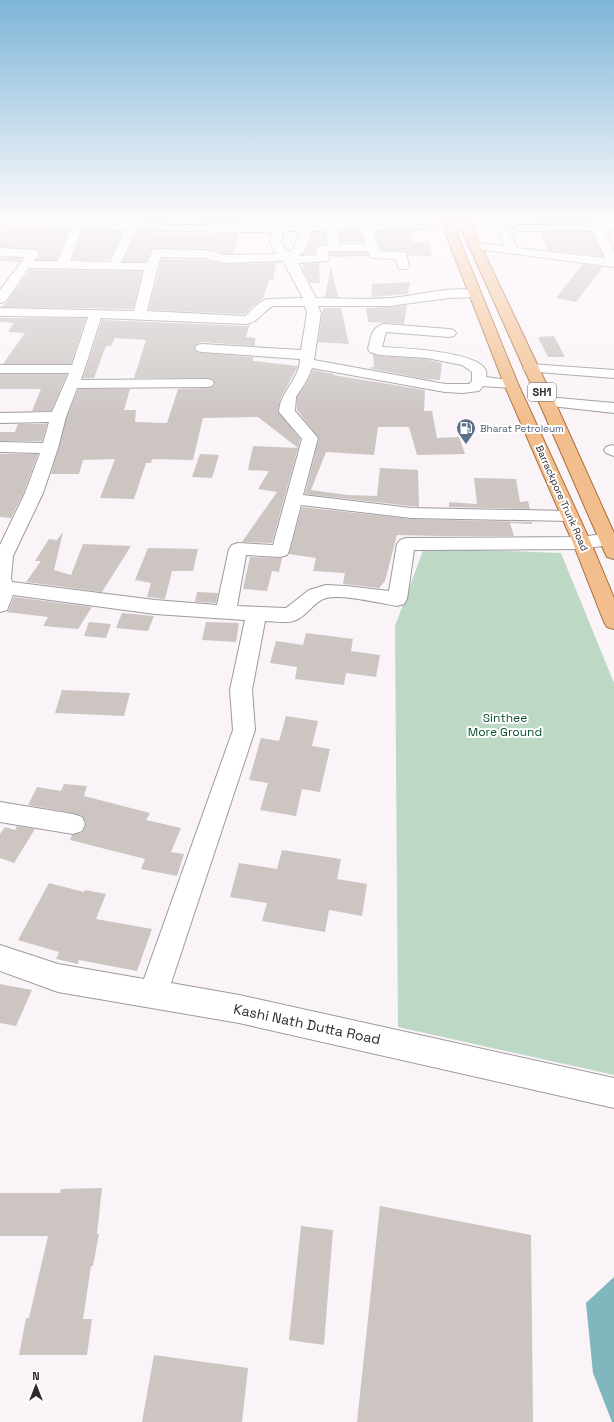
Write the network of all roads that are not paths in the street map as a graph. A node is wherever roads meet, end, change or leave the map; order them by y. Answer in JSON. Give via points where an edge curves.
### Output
{"nodes":[{"id":1,"x":10,"y":285,"type":"edge"},
{"id":2,"x":147,"y":285,"type":"edge"},
{"id":3,"x":302,"y":285,"type":"edge"},
{"id":4,"x":471,"y":285,"type":"edge"},
{"id":5,"x":492,"y":285,"type":"edge"},
{"id":6,"x":474,"y":294,"type":"junction"},
{"id":7,"x":0,"y":299,"type":"edge"},
{"id":8,"x":311,"y":302,"type":"junction"},
{"id":9,"x":0,"y":312,"type":"edge"},
{"id":10,"x":96,"y":314,"type":"junction"},
{"id":11,"x":140,"y":314,"type":"junction"},
{"id":12,"x":449,"y":333,"type":"dead end"},
{"id":13,"x":202,"y":348,"type":"dead end"},
{"id":14,"x":307,"y":359,"type":"junction"},
{"id":15,"x":530,"y":368,"type":"junction"},
{"id":16,"x":0,"y":369,"type":"edge"},
{"id":17,"x":614,"y":374,"type":"edge"},
{"id":18,"x":76,"y":376,"type":"junction"},
{"id":19,"x":478,"y":382,"type":"junction"},
{"id":20,"x":207,"y":383,"type":"dead end"},
{"id":21,"x":511,"y":384,"type":"junction"},
{"id":22,"x":547,"y":402,"type":"junction"},
{"id":23,"x":614,"y":408,"type":"edge"},
{"id":24,"x":58,"y":417,"type":"junction"},
{"id":25,"x":0,"y":418,"type":"edge"},
{"id":26,"x":0,"y":447,"type":"edge"},
{"id":27,"x":50,"y":448,"type":"junction"},
{"id":28,"x":293,"y":499,"type":"junction"},
{"id":29,"x":411,"y":513,"type":"junction"},
{"id":30,"x":569,"y":516,"type":"junction"},
{"id":31,"x":0,"y":522,"type":"edge"},
{"id":32,"x":20,"y":523,"type":"junction"},
{"id":33,"x":582,"y":543,"type":"junction"},
{"id":34,"x":406,"y":544,"type":"junction"},
{"id":35,"x":612,"y":544,"type":"edge"},
{"id":36,"x":3,"y":596,"type":"edge"},
{"id":37,"x":226,"y":611,"type":"junction"},
{"id":38,"x":256,"y":614,"type":"junction"},
{"id":39,"x":614,"y":622,"type":"edge"},
{"id":40,"x":0,"y":812,"type":"edge"},
{"id":41,"x":73,"y":824,"type":"dead end"},
{"id":42,"x":0,"y":958,"type":"edge"},
{"id":43,"x":153,"y":994,"type":"junction"},
{"id":44,"x":614,"y":1093,"type":"edge"}],
"edges":[{"from":1,"to":7,"type":"street"},
{"from":2,"to":11,"type":"street"},
{"from":3,"to":8,"type":"street"},
{"from":4,"to":6,"type":"main road","name":"Barrackpore Trunk Road","number":"SH1"},
{"from":5,"to":15,"type":"main road","number":"SH1"},
{"from":6,"to":8,"type":"street","via":[[449,294],[389,302]]},
{"from":6,"to":21,"type":"main road","name":"Barrackpore Trunk Road","number":"SH1"},
{"from":8,"to":11,"type":"street","via":[[267,303],[253,318],[246,320]]},
{"from":8,"to":14,"type":"street","via":[[314,313]]},
{"from":9,"to":10,"type":"street"},
{"from":10,"to":11,"type":"street"},
{"from":10,"to":18,"type":"street"},
{"from":12,"to":19,"type":"street","via":[[384,328],[380,330],[375,349],[427,354],[467,362],[479,371]]},
{"from":13,"to":14,"type":"street"},
{"from":14,"to":19,"type":"street","via":[[445,388],[474,388]]},
{"from":14,"to":28,"type":"street","via":[[287,403],[287,412],[310,438]]},
{"from":15,"to":17,"type":"street"},
{"from":15,"to":22,"type":"main road","number":"SH1"},
{"from":16,"to":18,"type":"street","via":[[44,368]]},
{"from":18,"to":20,"type":"street"},
{"from":18,"to":24,"type":"street"},
{"from":19,"to":21,"type":"street"},
{"from":21,"to":30,"type":"main road","name":"Barrackpore Trunk Road","number":"SH1"},
{"from":22,"to":23,"type":"street"},
{"from":22,"to":35,"type":"main road","number":"SH1"},
{"from":24,"to":25,"type":"street"},
{"from":24,"to":27,"type":"street"},
{"from":26,"to":27,"type":"street"},
{"from":27,"to":32,"type":"street"},
{"from":28,"to":29,"type":"street"},
{"from":28,"to":37,"type":"street","via":[[280,551],[238,549]]},
{"from":29,"to":30,"type":"street"},
{"from":29,"to":34,"type":"street"},
{"from":30,"to":33,"type":"main road","name":"Barrackpore Trunk Road","number":"SH1"},
{"from":31,"to":32,"type":"street"},
{"from":32,"to":36,"type":"street","via":[[4,556],[1,578]]},
{"from":33,"to":34,"type":"street"},
{"from":33,"to":35,"type":"street"},
{"from":33,"to":39,"type":"main road","name":"Barrackpore Trunk Road","number":"SH1"},
{"from":34,"to":38,"type":"street","via":[[397,598],[322,592],[310,598],[290,615]]},
{"from":36,"to":37,"type":"street"},
{"from":37,"to":38,"type":"street"},
{"from":38,"to":43,"type":"street","via":[[241,690],[244,730]]},
{"from":40,"to":41,"type":"street"},
{"from":42,"to":43,"type":"street","name":"Kashi Nath Dutta Road","via":[[58,978]]},
{"from":43,"to":44,"type":"street","name":"Kashi Nath Dutta Road","via":[[238,1009]]}]}
